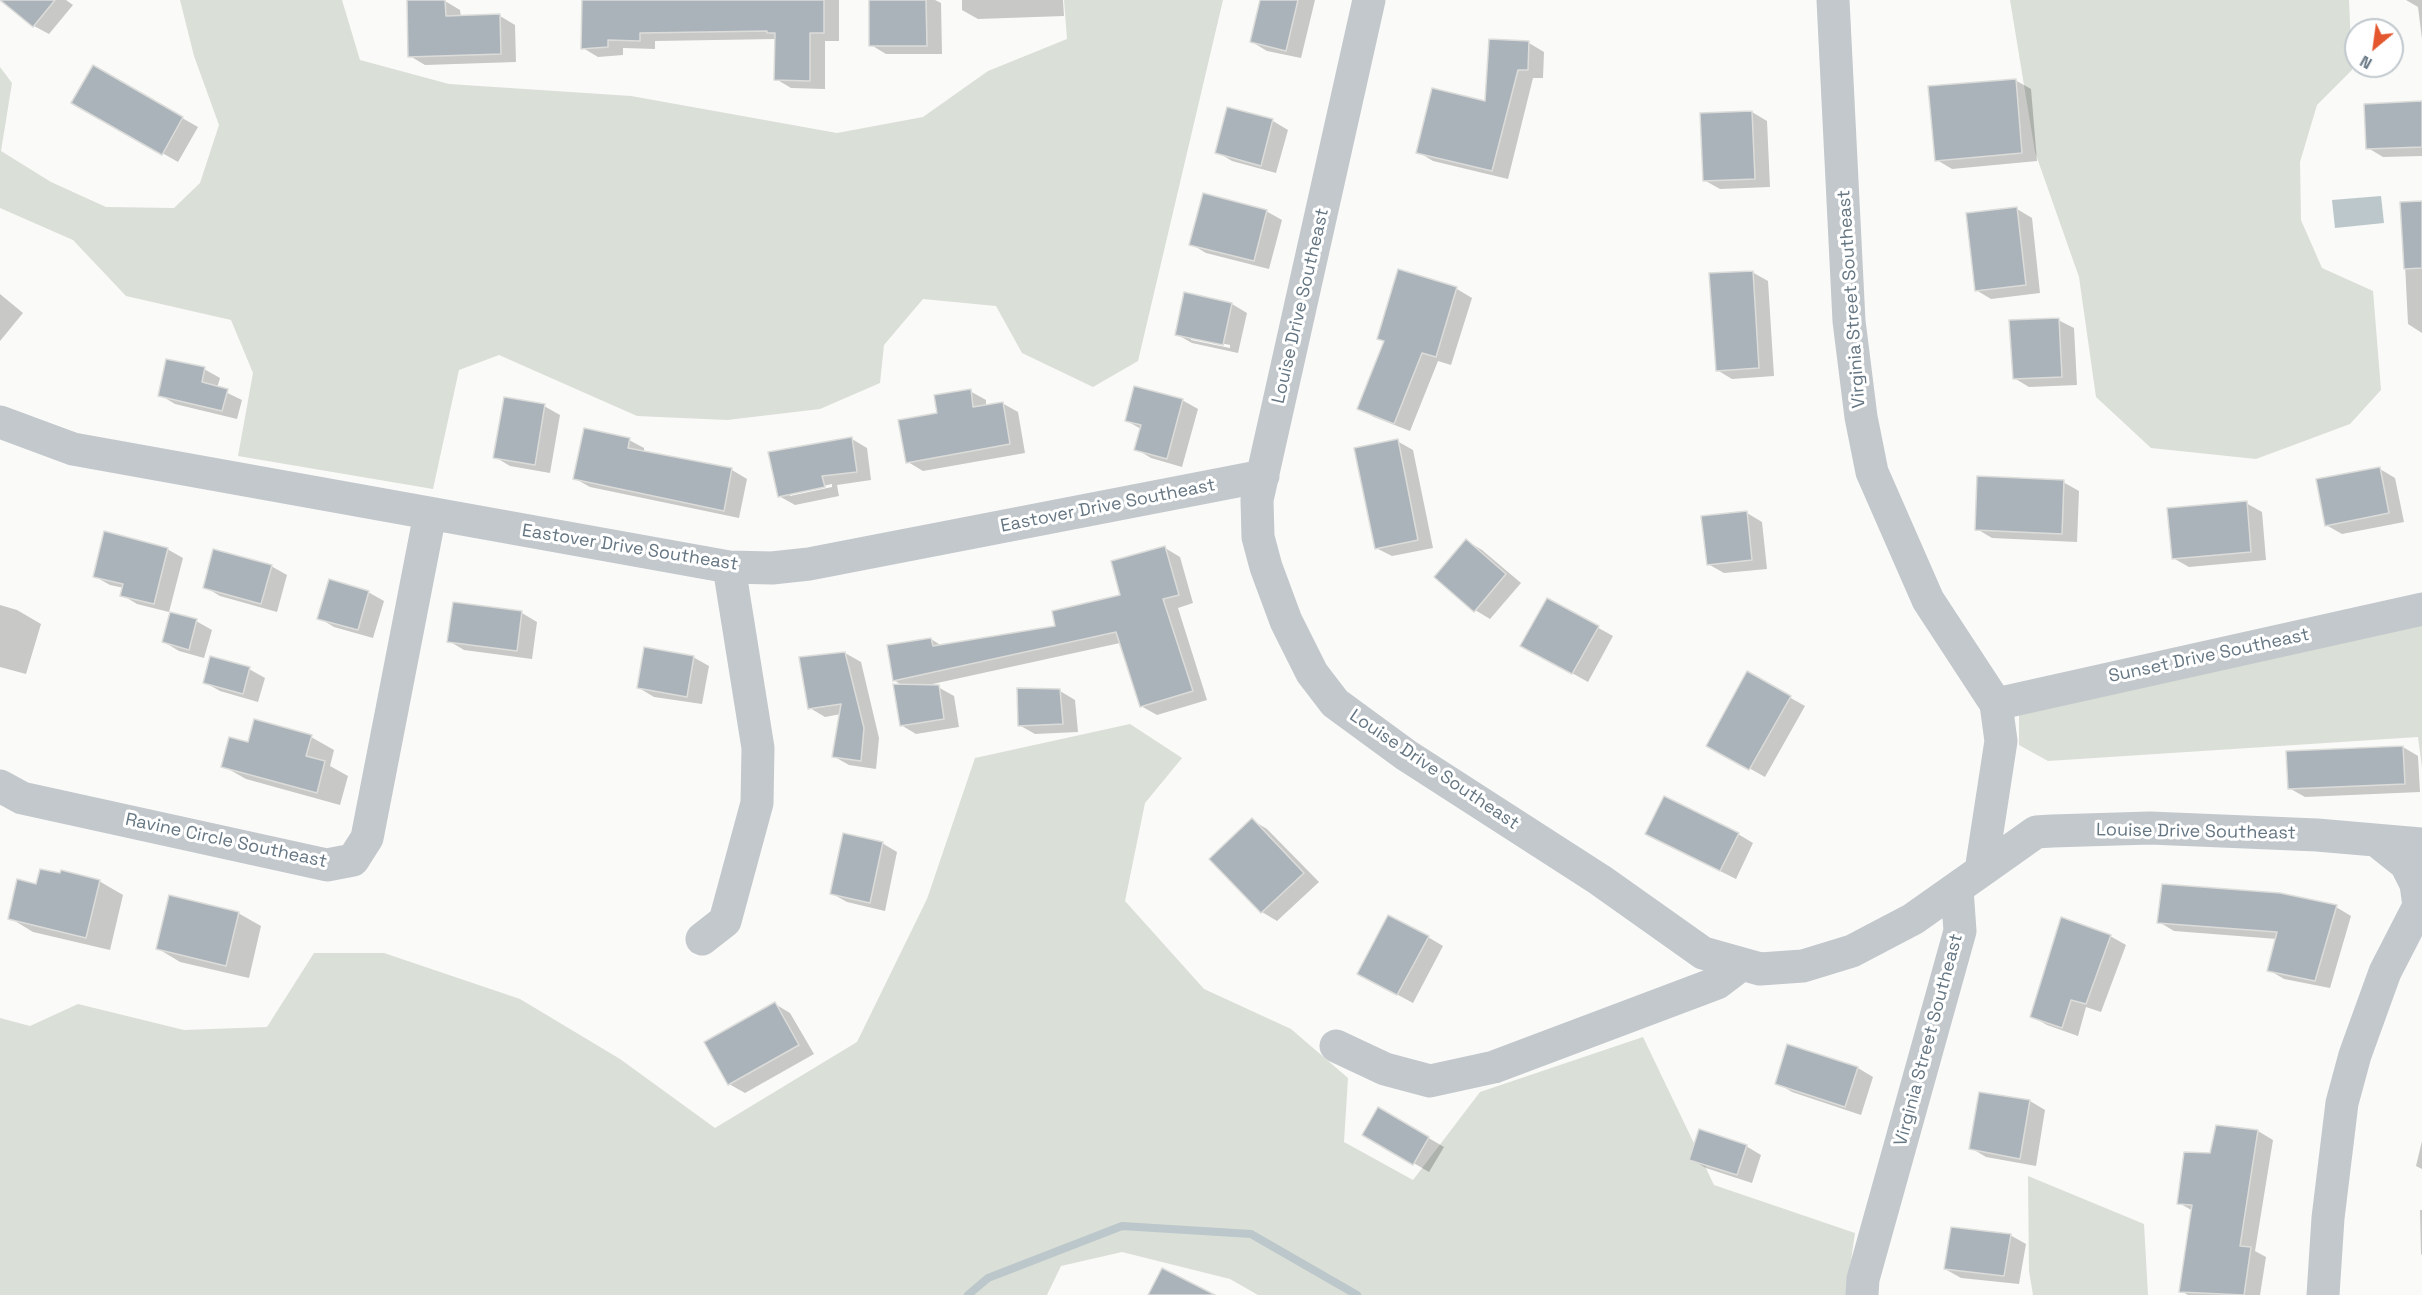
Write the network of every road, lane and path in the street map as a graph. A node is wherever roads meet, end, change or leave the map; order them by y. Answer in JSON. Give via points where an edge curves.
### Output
{"nodes":[{"id":1,"x":1369,"y":0,"type":"edge"},
{"id":2,"x":1833,"y":0,"type":"edge"},
{"id":3,"x":0,"y":422,"type":"edge"},
{"id":4,"x":1263,"y":476,"type":"junction"},
{"id":5,"x":430,"y":514,"type":"junction"},
{"id":6,"x":729,"y":567,"type":"junction"},
{"id":7,"x":2422,"y":609,"type":"edge"},
{"id":8,"x":1996,"y":704,"type":"junction"},
{"id":9,"x":0,"y":786,"type":"edge"},
{"id":10,"x":2376,"y":840,"type":"junction"},
{"id":11,"x":2422,"y":844,"type":"edge"},
{"id":12,"x":1969,"y":880,"type":"junction"},
{"id":13,"x":2420,"y":903,"type":"edge"},
{"id":14,"x":702,"y":939,"type":"dead end"},
{"id":15,"x":1742,"y":964,"type":"junction"},
{"id":16,"x":1336,"y":1046,"type":"dead end"},
{"id":17,"x":1862,"y":1295,"type":"edge"},
{"id":18,"x":2323,"y":1295,"type":"edge"}],
"edges":[{"from":1,"to":4,"type":"street","name":"Louise Drive Southeast"},
{"from":2,"to":8,"type":"street","name":"Virginia Street Southeast","via":[[1850,321],[1872,472],[1928,600]]},
{"from":3,"to":5,"type":"street","name":"Eastover Drive Southeast","via":[[73,449]]},
{"from":4,"to":6,"type":"street","name":"Eastover Drive Southeast","via":[[809,564]]},
{"from":4,"to":15,"type":"street","name":"Louise Drive Southeast","via":[[1257,500],[1258,537],[1266,567],[1286,621],[1312,673],[1335,703],[1406,755],[1600,880],[1703,953]]},
{"from":5,"to":6,"type":"street","name":"Eastover Drive Southeast"},
{"from":5,"to":9,"type":"street","name":"Ravine Circle Southeast","via":[[367,838],[353,860],[327,865],[22,798]]},
{"from":6,"to":14,"type":"street","via":[[758,748],[757,803],[724,921]]},
{"from":7,"to":8,"type":"street","name":"Sunset Drive Southeast"},
{"from":8,"to":12,"type":"street","name":"Virginia Street Southeast","via":[[2001,741]]},
{"from":10,"to":11,"type":"street","name":"Louise Drive Southeast"},
{"from":10,"to":12,"type":"street","name":"Louise Drive Southeast","via":[[2150,828],[2036,832]]},
{"from":10,"to":13,"type":"street","via":[[2406,864]]},
{"from":12,"to":15,"type":"street","name":"Louise Drive Southeast","via":[[1913,919],[1852,951],[1803,966],[1761,969]]},
{"from":12,"to":17,"type":"street","name":"Virginia Street Southeast","via":[[1960,931],[1863,1279]]},
{"from":13,"to":18,"type":"street","via":[[2385,972],[2342,1103]]},
{"from":15,"to":16,"type":"street","via":[[1717,983],[1504,1063],[1430,1081],[1385,1069]]}]}
